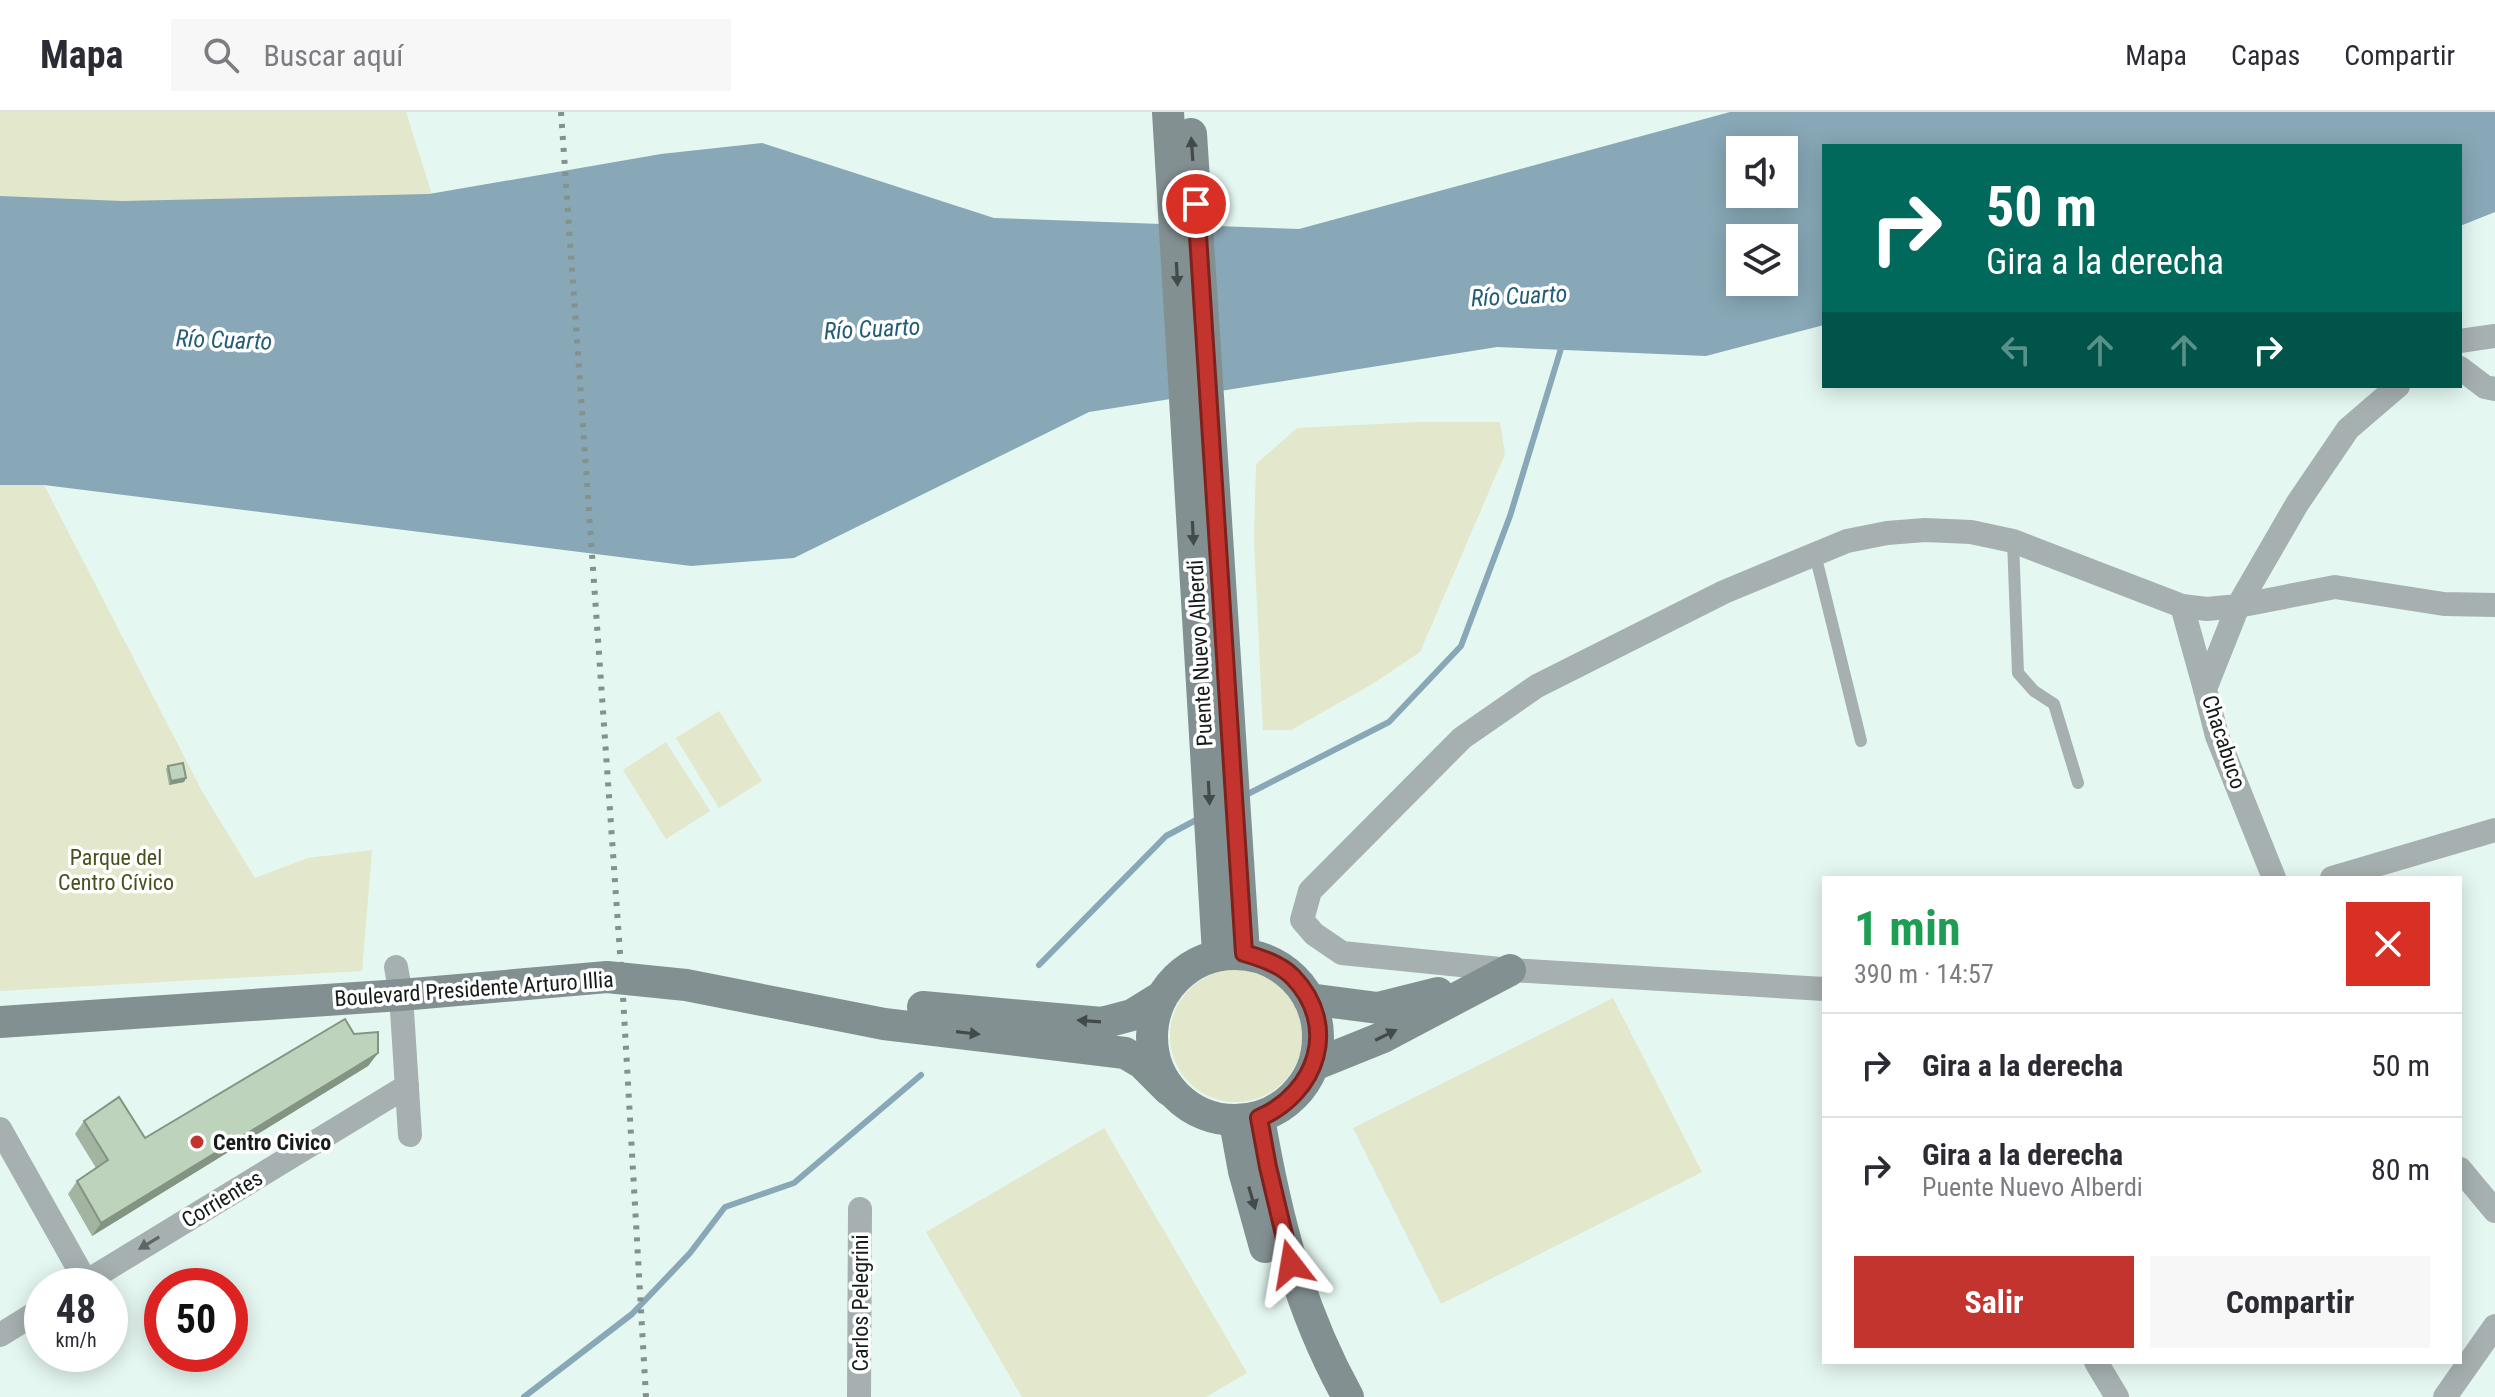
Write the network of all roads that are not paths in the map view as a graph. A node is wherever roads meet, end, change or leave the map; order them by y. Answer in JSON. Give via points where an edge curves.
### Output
{"nodes":[{"id":1,"x":1168,"y":112,"type":"edge"},
{"id":2,"x":1190,"y":112,"type":"edge"},
{"id":3,"x":2495,"y":336,"type":"edge"},
{"id":4,"x":2462,"y":341,"type":"edge"},
{"id":5,"x":2462,"y":370,"type":"edge"},
{"id":6,"x":2396,"y":388,"type":"edge"},
{"id":7,"x":2495,"y":389,"type":"edge"},
{"id":8,"x":2013,"y":541,"type":"junction"},
{"id":9,"x":1815,"y":554,"type":"junction"},
{"id":10,"x":2495,"y":605,"type":"edge"},
{"id":11,"x":2182,"y":606,"type":"junction"},
{"id":12,"x":2238,"y":606,"type":"junction"},
{"id":13,"x":2205,"y":689,"type":"junction"},
{"id":14,"x":1861,"y":741,"type":"dead end"},
{"id":15,"x":2078,"y":783,"type":"dead end"},
{"id":16,"x":2495,"y":830,"type":"edge"},
{"id":17,"x":2273,"y":876,"type":"edge"},
{"id":18,"x":2339,"y":876,"type":"edge"},
{"id":19,"x":1231,"y":954,"type":"junction"},
{"id":20,"x":1510,"y":970,"type":"junction"},
{"id":21,"x":399,"y":981,"type":"junction"},
{"id":22,"x":1822,"y":989,"type":"edge"},
{"id":23,"x":1161,"y":997,"type":"junction"},
{"id":24,"x":1309,"y":999,"type":"junction"},
{"id":25,"x":0,"y":1005,"type":"edge"},
{"id":26,"x":0,"y":1022,"type":"edge"},
{"id":27,"x":1314,"y":1065,"type":"junction"},
{"id":28,"x":407,"y":1086,"type":"junction"},
{"id":29,"x":1169,"y":1090,"type":"junction"},
{"id":30,"x":1247,"y":1120,"type":"junction"},
{"id":31,"x":0,"y":1129,"type":"edge"},
{"id":32,"x":410,"y":1135,"type":"dead end"},
{"id":33,"x":2462,"y":1171,"type":"edge"},
{"id":34,"x":860,"y":1209,"type":"dead end"},
{"id":35,"x":2495,"y":1211,"type":"edge"},
{"id":36,"x":74,"y":1268,"type":"edge"},
{"id":37,"x":108,"y":1268,"type":"edge"},
{"id":38,"x":24,"y":1320,"type":"edge"},
{"id":39,"x":2495,"y":1326,"type":"edge"},
{"id":40,"x":0,"y":1335,"type":"edge"},
{"id":41,"x":2097,"y":1364,"type":"edge"},
{"id":42,"x":859,"y":1397,"type":"edge"},
{"id":43,"x":1327,"y":1397,"type":"edge"},
{"id":44,"x":1348,"y":1397,"type":"edge"},
{"id":45,"x":2117,"y":1397,"type":"edge"},
{"id":46,"x":2445,"y":1397,"type":"edge"}],
"edges":[{"from":1,"to":19,"type":"main road","name":"Puente Nuevo Alberdi","one_way":true},
{"from":19,"to":2,"type":"main road","name":"Puente Nuevo Alberdi","one_way":true},
{"from":3,"to":4,"type":"street"},
{"from":5,"to":7,"type":"street"},
{"from":6,"to":12,"type":"street","name":"Chacabuco","via":[[2348,429]]},
{"from":8,"to":9,"type":"street","via":[[1925,530],[1847,541]]},
{"from":8,"to":11,"type":"street"},
{"from":8,"to":15,"type":"lane","via":[[2018,673],[2054,704]]},
{"from":9,"to":14,"type":"lane"},
{"from":9,"to":20,"type":"street","via":[[1724,592],[1537,686],[1462,738],[1310,891],[1302,920],[1342,953]]},
{"from":10,"to":12,"type":"street","via":[[2444,604],[2335,587]]},
{"from":11,"to":12,"type":"street"},
{"from":11,"to":13,"type":"street"},
{"from":12,"to":13,"type":"street","name":"Chacabuco"},
{"from":13,"to":17,"type":"street","name":"Chacabuco","via":[[2217,736]]},
{"from":16,"to":18,"type":"street"},
{"from":19,"to":23,"type":"main road","via":[[1198,962]]},
{"from":19,"to":24,"type":"main road","via":[[1269,960],[1292,976]]},
{"from":20,"to":22,"type":"street"},
{"from":20,"to":24,"type":"main road","via":[[1378,1008]]},
{"from":27,"to":20,"type":"main road","one_way":true,"via":[[1381,1038]]},
{"from":23,"to":21,"type":"main road","name":"Boulevard Presidente Arturo Illia","one_way":true,"via":[[1132,1015],[1102,1023],[881,1003],[679,966],[606,963]]},
{"from":21,"to":25,"type":"main road","name":"Boulevard Presidente Arturo Illia"},
{"from":21,"to":26,"type":"main road","name":"Boulevard Presidente Arturo Illia"},
{"from":21,"to":28,"type":"street"},
{"from":21,"to":29,"type":"main road","name":"Boulevard Presidente Arturo Illia","one_way":true,"via":[[648,979],[884,1024],[1125,1053]]},
{"from":23,"to":29,"type":"main road","via":[[1151,1028],[1154,1061]]},
{"from":24,"to":27,"type":"main road","via":[[1318,1031]]},
{"from":27,"to":30,"type":"main road","via":[[1291,1099]]},
{"from":28,"to":32,"type":"street"},
{"from":28,"to":37,"type":"street","name":"Corrientes","one_way":true},
{"from":29,"to":30,"type":"main road","via":[[1211,1118]]},
{"from":30,"to":43,"type":"main road","one_way":true,"via":[[1244,1171],[1271,1268]]},
{"from":30,"to":44,"type":"main road","via":[[1268,1167],[1309,1318]]},
{"from":31,"to":36,"type":"street"},
{"from":33,"to":35,"type":"street"},
{"from":34,"to":42,"type":"street","name":"Carlos Pelegrini"},
{"from":38,"to":40,"type":"street"},
{"from":39,"to":46,"type":"street"},
{"from":41,"to":45,"type":"street"}]}
